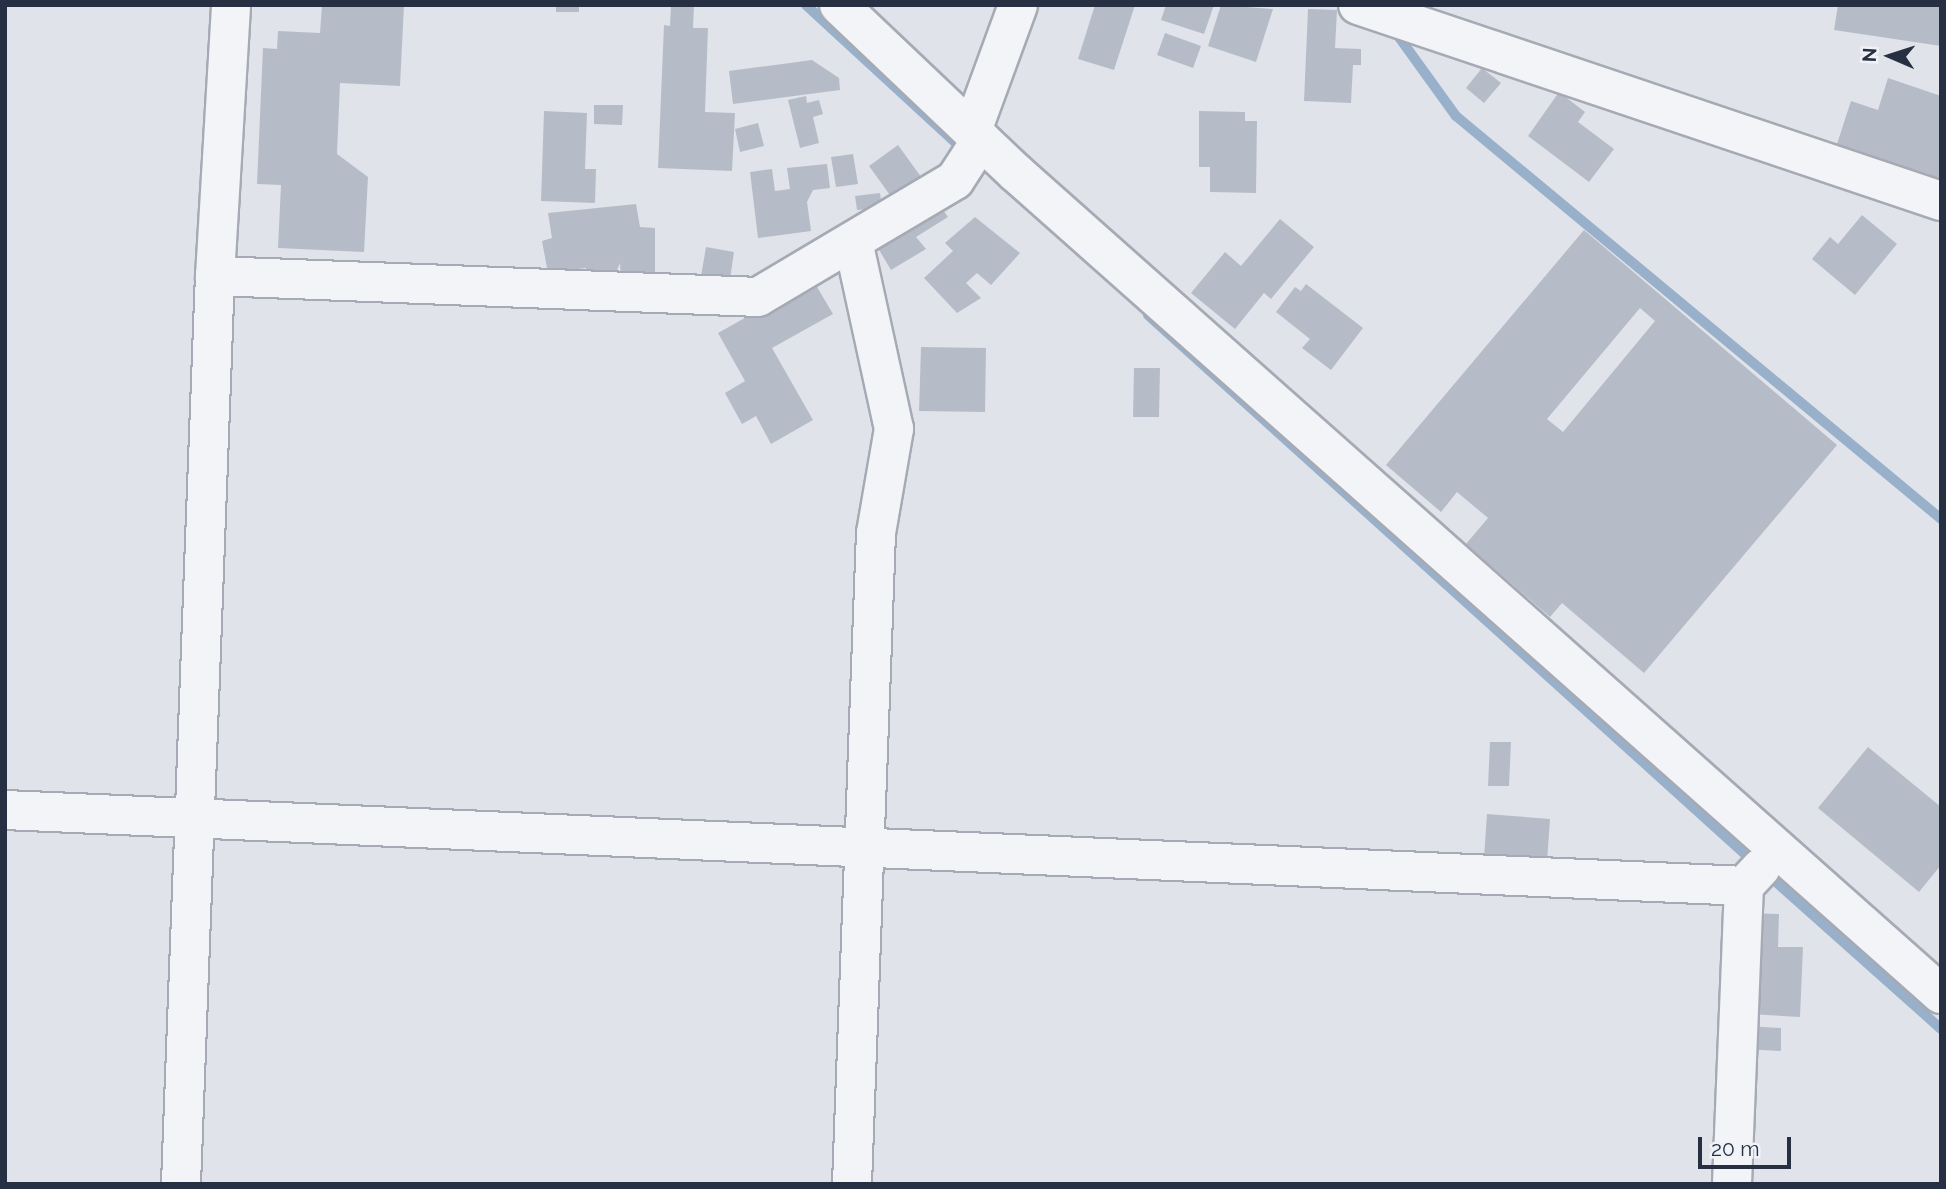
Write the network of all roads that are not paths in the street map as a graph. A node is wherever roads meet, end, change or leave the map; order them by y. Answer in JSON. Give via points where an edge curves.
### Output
{"nodes":[{"id":1,"x":231,"y":5,"type":"edge"},
{"id":2,"x":839,"y":5,"type":"edge"},
{"id":3,"x":1018,"y":5,"type":"edge"},
{"id":4,"x":1358,"y":5,"type":"edge"},
{"id":5,"x":977,"y":135,"type":"junction"},
{"id":6,"x":1941,"y":201,"type":"edge"},
{"id":7,"x":853,"y":241,"type":"junction"},
{"id":8,"x":215,"y":276,"type":"junction"},
{"id":9,"x":5,"y":810,"type":"edge"},
{"id":10,"x":197,"y":819,"type":"junction"},
{"id":11,"x":865,"y":847,"type":"junction"},
{"id":12,"x":1776,"y":850,"type":"junction"},
{"id":13,"x":1744,"y":886,"type":"junction"},
{"id":14,"x":1941,"y":994,"type":"edge"},
{"id":15,"x":181,"y":1184,"type":"edge"},
{"id":16,"x":852,"y":1184,"type":"edge"},
{"id":17,"x":1732,"y":1184,"type":"edge"}],
"edges":[{"from":1,"to":8,"type":"street"},
{"from":2,"to":5,"type":"street"},
{"from":3,"to":5,"type":"street"},
{"from":4,"to":6,"type":"street"},
{"from":5,"to":7,"type":"street","via":[[955,180]]},
{"from":5,"to":12,"type":"street"},
{"from":7,"to":8,"type":"street","via":[[758,297]]},
{"from":7,"to":11,"type":"street","via":[[894,429],[876,533]]},
{"from":8,"to":10,"type":"street"},
{"from":9,"to":10,"type":"street"},
{"from":10,"to":11,"type":"street"},
{"from":10,"to":15,"type":"street"},
{"from":11,"to":13,"type":"street"},
{"from":11,"to":16,"type":"street"},
{"from":12,"to":13,"type":"street"},
{"from":12,"to":14,"type":"street"},
{"from":13,"to":17,"type":"street"}]}
